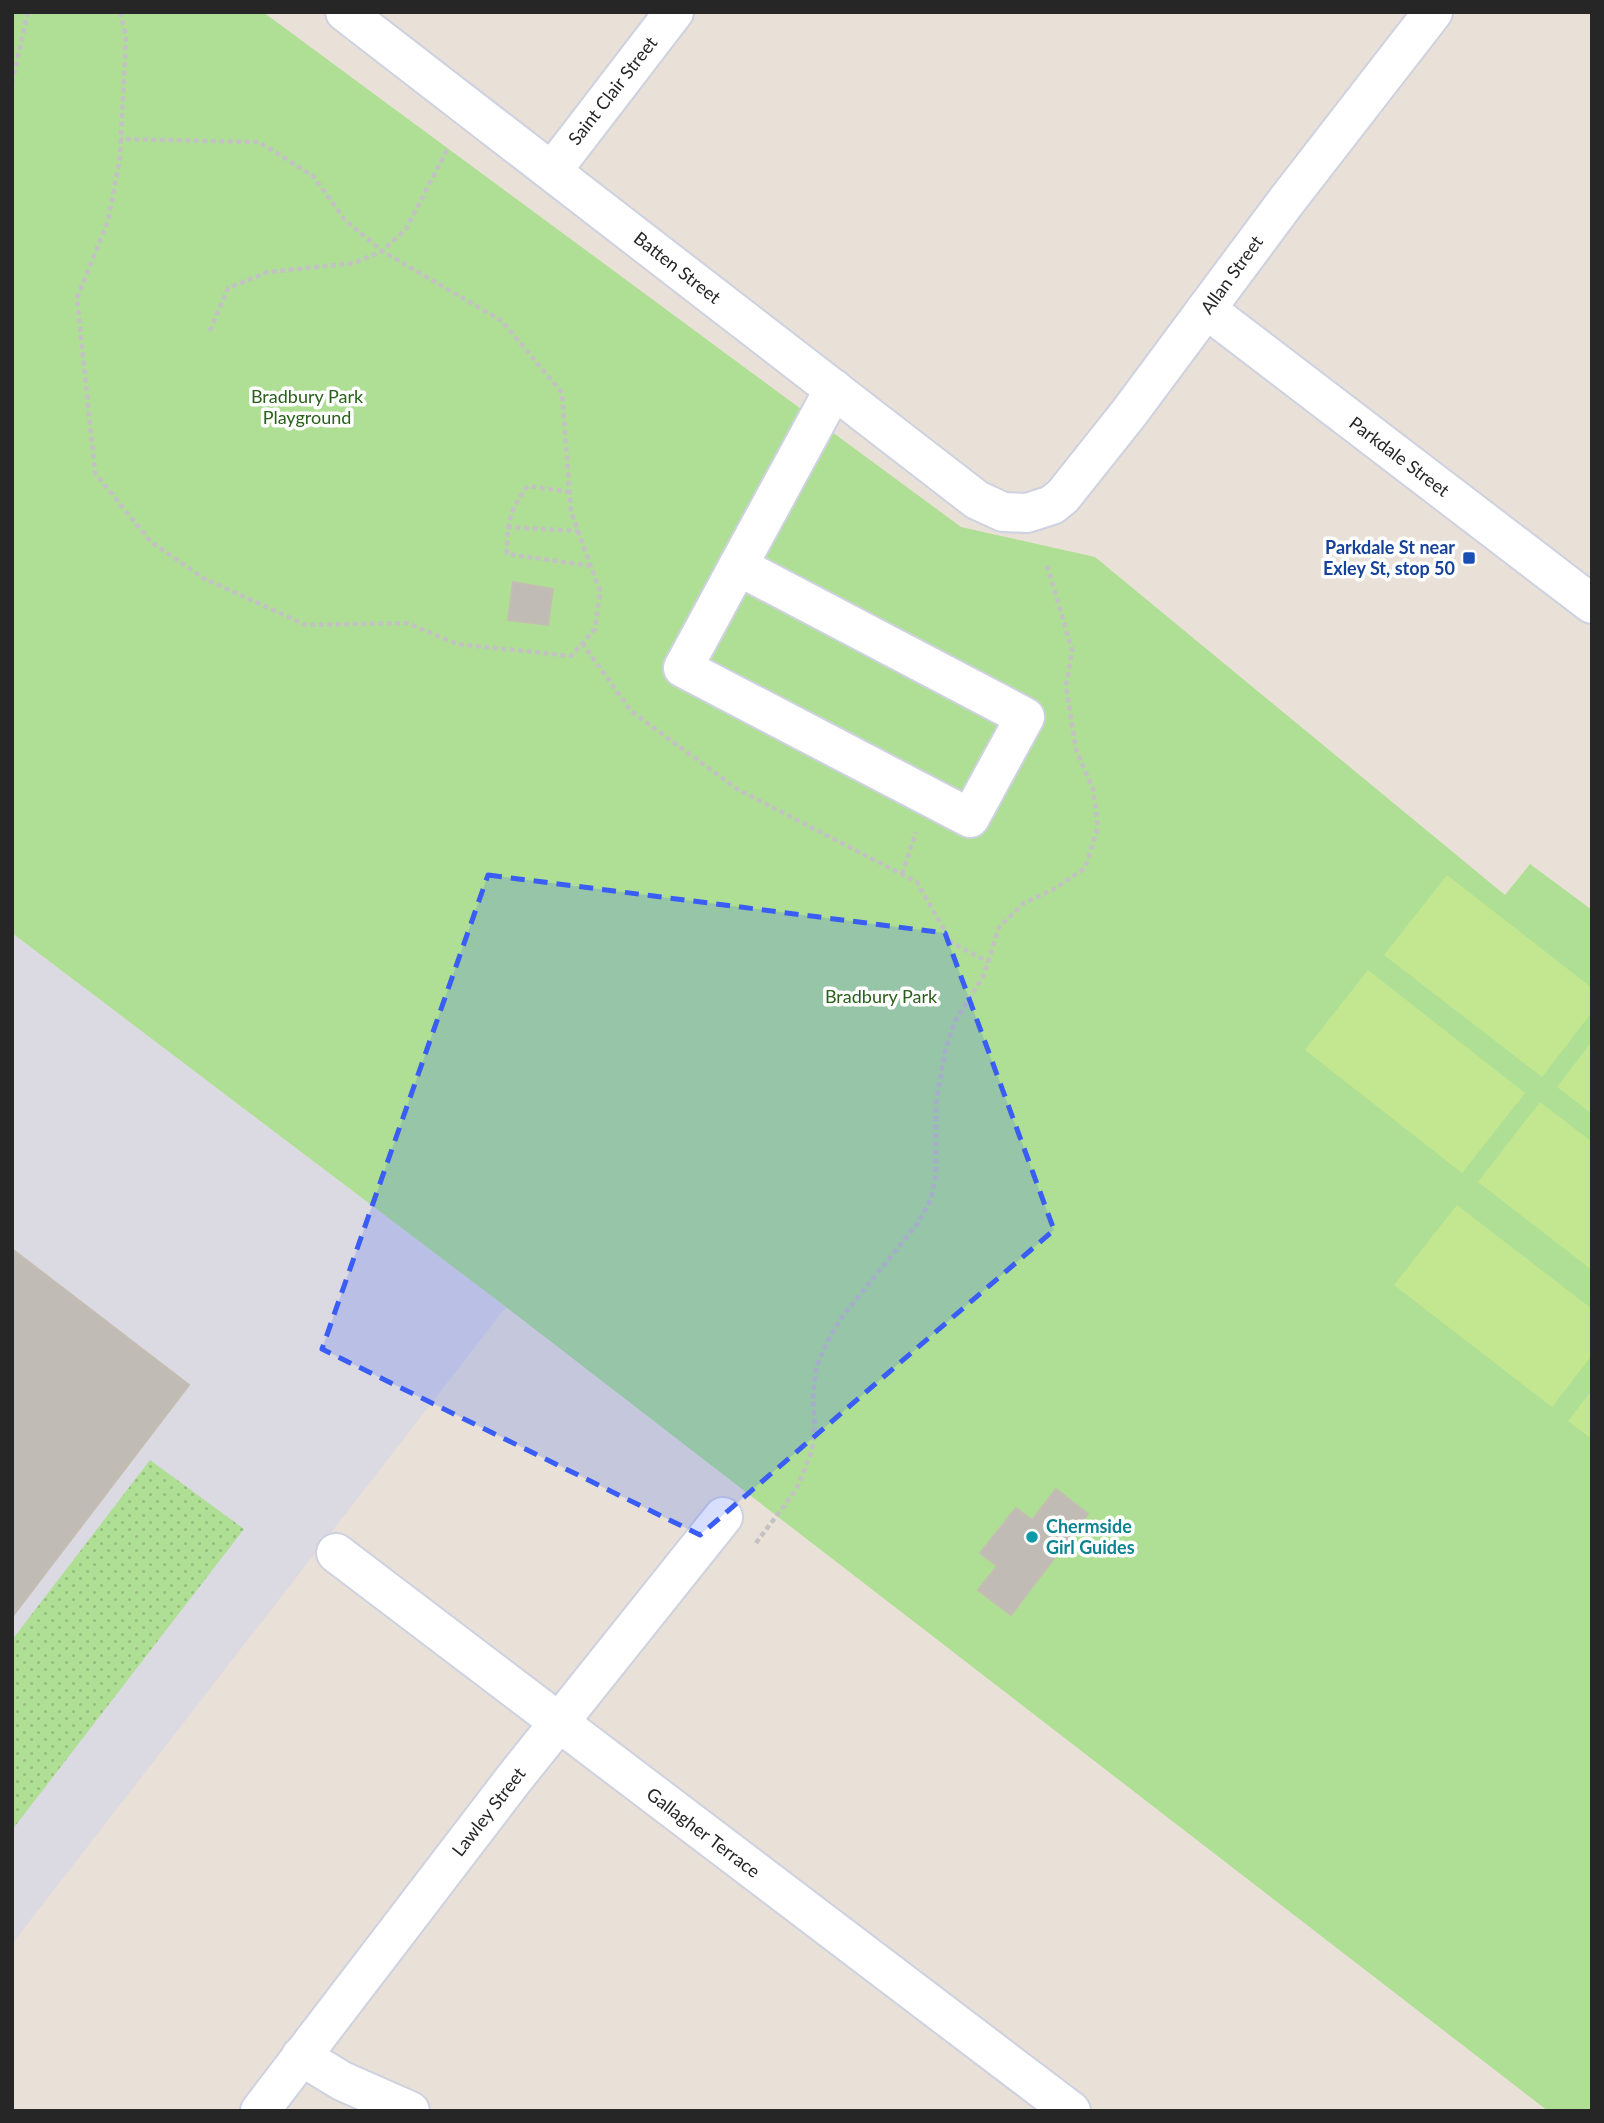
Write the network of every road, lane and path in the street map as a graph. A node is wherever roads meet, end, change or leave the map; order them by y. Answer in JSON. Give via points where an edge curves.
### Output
{"nodes":[{"id":1,"x":28,"y":12,"type":"edge"},
{"id":2,"x":120,"y":12,"type":"edge"},
{"id":3,"x":345,"y":12,"type":"edge"},
{"id":4,"x":674,"y":12,"type":"edge"},
{"id":5,"x":1433,"y":12,"type":"edge"},
{"id":6,"x":12,"y":83,"type":"edge"},
{"id":7,"x":120,"y":139,"type":"junction"},
{"id":8,"x":447,"y":150,"type":"dead end"},
{"id":9,"x":552,"y":171,"type":"junction"},
{"id":10,"x":382,"y":251,"type":"junction"},
{"id":11,"x":1206,"y":309,"type":"junction"},
{"id":12,"x":209,"y":331,"type":"dead end"},
{"id":13,"x":834,"y":389,"type":"junction"},
{"id":14,"x":570,"y":492,"type":"junction"},
{"id":15,"x":1015,"y":513,"type":"joint"},
{"id":16,"x":507,"y":527,"type":"junction"},
{"id":17,"x":578,"y":531,"type":"junction"},
{"id":18,"x":1047,"y":565,"type":"dead end"},
{"id":19,"x":591,"y":566,"type":"junction"},
{"id":20,"x":738,"y":566,"type":"junction"},
{"id":21,"x":1592,"y":604,"type":"edge"},
{"id":22,"x":582,"y":643,"type":"junction"},
{"id":23,"x":988,"y":962,"type":"junction"},
{"id":24,"x":723,"y":1517,"type":"dead end"},
{"id":25,"x":755,"y":1544,"type":"dead end"},
{"id":26,"x":336,"y":1553,"type":"dead end"},
{"id":27,"x":558,"y":1723,"type":"junction"},
{"id":28,"x":301,"y":2056,"type":"junction"},
{"id":29,"x":260,"y":2111,"type":"edge"},
{"id":30,"x":410,"y":2111,"type":"edge"},
{"id":31,"x":1071,"y":2111,"type":"edge"}],
"edges":[{"from":1,"to":6,"type":"path"},
{"from":2,"to":7,"type":"path","via":[[126,36]]},
{"from":3,"to":9,"type":"street","name":"Batten Street"},
{"from":4,"to":9,"type":"street","name":"Saint Clair Street"},
{"from":5,"to":11,"type":"street","name":"Allan Street"},
{"from":7,"to":10,"type":"path","via":[[259,142],[313,176],[345,220]]},
{"from":7,"to":22,"type":"path","via":[[108,221],[77,298],[95,473],[150,541],[203,578],[306,625],[407,623],[457,644],[571,656]]},
{"from":8,"to":10,"type":"path","via":[[406,229]]},
{"from":9,"to":13,"type":"street","name":"Batten Street"},
{"from":10,"to":12,"type":"path","via":[[354,263],[268,272],[228,288]]},
{"from":10,"to":14,"type":"path","via":[[502,321],[562,393]]},
{"from":11,"to":15,"type":"street","name":"Allan Street","via":[[1063,496],[1041,509]]},
{"from":11,"to":21,"type":"street","name":"Parkdale Street"},
{"from":13,"to":15,"type":"street","name":"Batten Street","via":[[977,500]]},
{"from":13,"to":20,"type":"street"},
{"from":14,"to":16,"type":"path","via":[[528,486],[514,504]]},
{"from":14,"to":17,"type":"path"},
{"from":16,"to":17,"type":"path"},
{"from":16,"to":19,"type":"path","via":[[507,554]]},
{"from":17,"to":19,"type":"path"},
{"from":18,"to":23,"type":"path","via":[[1072,650],[1066,686],[1076,750],[1093,789],[1098,827],[1085,868],[1024,904],[999,927]]},
{"from":19,"to":22,"type":"path","via":[[600,591],[594,629]]},
{"from":20,"to":20,"type":"street","via":[[683,668],[970,818],[1026,717]]},
{"from":22,"to":23,"type":"path","via":[[631,711],[737,789],[917,882],[951,942]]},
{"from":23,"to":25,"type":"path","via":[[955,1021],[945,1051],[936,1103],[936,1174],[931,1199],[918,1223],[829,1338],[816,1368],[815,1426],[808,1463],[796,1490]]},
{"from":24,"to":27,"type":"street","name":"Lawley Street"},
{"from":26,"to":27,"type":"street","name":"Gallagher Terrace"},
{"from":27,"to":28,"type":"street","name":"Lawley Street"},
{"from":27,"to":31,"type":"street","name":"Gallagher Terrace"},
{"from":28,"to":29,"type":"street","name":"Lawley Street"},
{"from":28,"to":30,"type":"street","via":[[341,2081]]}]}
